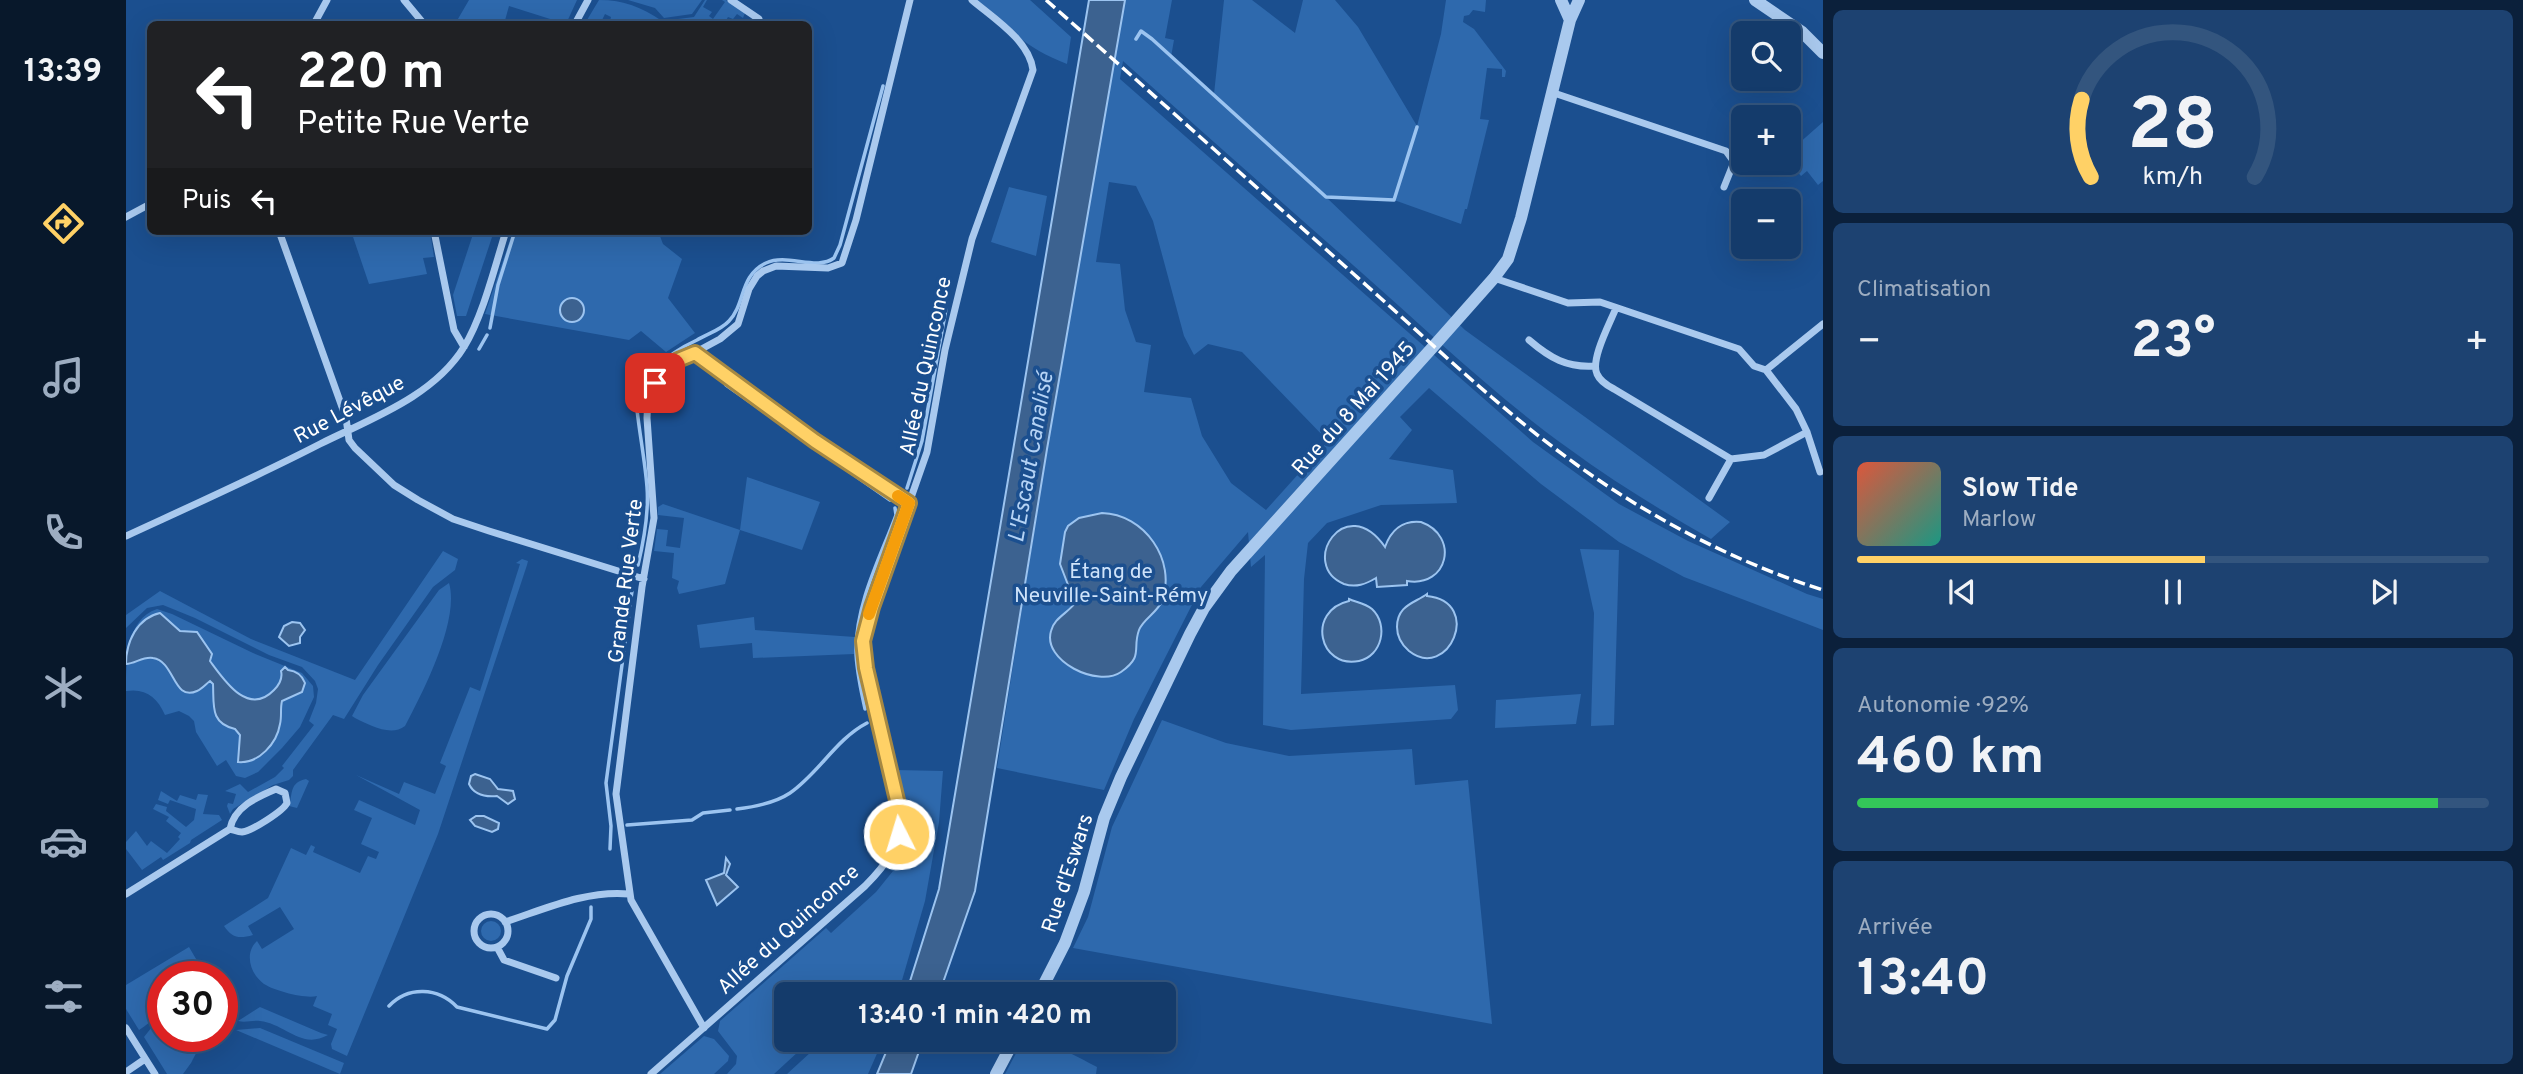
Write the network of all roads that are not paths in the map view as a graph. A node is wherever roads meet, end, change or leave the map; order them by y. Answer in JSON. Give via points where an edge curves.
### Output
{"nodes":[{"id":1,"x":327,"y":0,"type":"edge"},
{"id":2,"x":404,"y":0,"type":"edge"},
{"id":3,"x":588,"y":0,"type":"edge"},
{"id":4,"x":731,"y":0,"type":"edge"},
{"id":5,"x":910,"y":0,"type":"edge"},
{"id":6,"x":972,"y":0,"type":"edge"},
{"id":7,"x":1561,"y":0,"type":"edge"},
{"id":8,"x":1579,"y":0,"type":"edge"},
{"id":9,"x":1755,"y":0,"type":"edge"},
{"id":10,"x":1570,"y":20,"type":"junction"},
{"id":11,"x":316,"y":21,"type":"edge"},
{"id":12,"x":422,"y":21,"type":"edge"},
{"id":13,"x":577,"y":21,"type":"edge"},
{"id":14,"x":759,"y":21,"type":"edge"},
{"id":15,"x":1823,"y":53,"type":"edge"},
{"id":16,"x":1551,"y":92,"type":"junction"},
{"id":17,"x":1724,"y":187,"type":"dead end"},
{"id":18,"x":147,"y":206,"type":"edge"},
{"id":19,"x":126,"y":217,"type":"edge"},
{"id":20,"x":280,"y":235,"type":"edge"},
{"id":21,"x":436,"y":235,"type":"edge"},
{"id":22,"x":505,"y":235,"type":"edge"},
{"id":23,"x":1494,"y":278,"type":"junction"},
{"id":24,"x":1616,"y":308,"type":"junction"},
{"id":25,"x":1823,"y":324,"type":"edge"},
{"id":26,"x":1529,"y":340,"type":"dead end"},
{"id":27,"x":464,"y":347,"type":"junction"},
{"id":28,"x":695,"y":353,"type":"junction"},
{"id":29,"x":1595,"y":366,"type":"junction"},
{"id":30,"x":1766,"y":370,"type":"junction"},
{"id":31,"x":348,"y":430,"type":"junction"},
{"id":32,"x":1807,"y":432,"type":"junction"},
{"id":33,"x":1731,"y":459,"type":"junction"},
{"id":34,"x":1820,"y":472,"type":"dead end"},
{"id":35,"x":1709,"y":498,"type":"dead end"},
{"id":36,"x":909,"y":503,"type":"junction"},
{"id":37,"x":126,"y":536,"type":"edge"},
{"id":38,"x":644,"y":579,"type":"junction"},
{"id":39,"x":1111,"y":800,"type":"joint"},
{"id":40,"x":230,"y":829,"type":"junction"},
{"id":41,"x":126,"y":894,"type":"edge"},
{"id":42,"x":629,"y":894,"type":"junction"},
{"id":43,"x":505,"y":922,"type":"junction"},
{"id":44,"x":497,"y":947,"type":"junction"},
{"id":45,"x":556,"y":978,"type":"dead end"},
{"id":46,"x":1045,"y":982,"type":"edge"},
{"id":47,"x":126,"y":1028,"type":"edge"},
{"id":48,"x":704,"y":1028,"type":"junction"},
{"id":49,"x":1008,"y":1052,"type":"edge"},
{"id":50,"x":145,"y":1059,"type":"junction"},
{"id":51,"x":126,"y":1072,"type":"edge"},
{"id":52,"x":155,"y":1074,"type":"edge"},
{"id":53,"x":651,"y":1074,"type":"edge"},
{"id":54,"x":996,"y":1074,"type":"edge"}],
"edges":[{"from":1,"to":11,"type":"street"},
{"from":2,"to":12,"type":"street"},
{"from":3,"to":13,"type":"street"},
{"from":4,"to":14,"type":"street"},
{"from":5,"to":28,"type":"street","name":"Grande Rue Verte","via":[[842,263],[828,268],[776,266],[763,271],[749,289],[738,324]]},
{"from":6,"to":36,"type":"street","name":"Allée du Quinconce","via":[[1015,38],[1030,57],[1033,70],[972,239],[927,452]]},
{"from":7,"to":10,"type":"street"},
{"from":8,"to":10,"type":"street","name":"Rue du 8 Mai 1945"},
{"from":9,"to":15,"type":"street","via":[[1802,32]]},
{"from":10,"to":16,"type":"street","name":"Rue du 8 Mai 1945"},
{"from":16,"to":17,"type":"street","via":[[1726,151],[1734,162]]},
{"from":16,"to":23,"type":"street","name":"Rue du 8 Mai 1945","via":[[1516,238]]},
{"from":18,"to":19,"type":"street"},
{"from":20,"to":31,"type":"street"},
{"from":21,"to":27,"type":"street","via":[[454,330]]},
{"from":22,"to":27,"type":"street","name":"Rue Lévêque"},
{"from":23,"to":24,"type":"street","via":[[1567,303],[1600,302]]},
{"from":23,"to":39,"type":"street","name":"Rue du 8 Mai 1945","via":[[1215,592],[1181,651]]},
{"from":24,"to":29,"type":"street"},
{"from":24,"to":30,"type":"street","via":[[1739,349],[1754,366]]},
{"from":25,"to":30,"type":"street"},
{"from":26,"to":29,"type":"street","via":[[1568,366]]},
{"from":27,"to":31,"type":"street","name":"Rue Lévêque","via":[[426,387]]},
{"from":28,"to":36,"type":"street"},
{"from":28,"to":38,"type":"street","name":"Grande Rue Verte","via":[[666,370],[648,397],[654,519]]},
{"from":29,"to":33,"type":"street","via":[[1606,385]]},
{"from":30,"to":32,"type":"street","via":[[1796,409]]},
{"from":31,"to":37,"type":"street","name":"Rue Lévêque"},
{"from":31,"to":38,"type":"street","via":[[355,448],[394,485],[453,519]]},
{"from":32,"to":33,"type":"street","via":[[1764,454]]},
{"from":32,"to":34,"type":"street"},
{"from":33,"to":35,"type":"street"},
{"from":36,"to":48,"type":"street","name":"Allée du Quinconce","via":[[863,641],[900,813],[898,840],[887,862],[865,886]]},
{"from":38,"to":42,"type":"street","name":"Grande Rue Verte","via":[[616,787]]},
{"from":39,"to":46,"type":"street","name":"Rue d'Eswars","via":[[1084,892]]},
{"from":40,"to":40,"type":"street","via":[[241,808],[276,789],[285,793],[283,810],[246,830]]},
{"from":40,"to":41,"type":"street"},
{"from":42,"to":43,"type":"street","via":[[586,896]]},
{"from":42,"to":48,"type":"street","name":"Grande Rue Verte"},
{"from":43,"to":44,"type":"street","via":[[507,937]]},
{"from":43,"to":44,"type":"street","via":[[486,915],[475,926],[480,945]]},
{"from":44,"to":45,"type":"street","via":[[504,960]]},
{"from":47,"to":50,"type":"street"},
{"from":48,"to":53,"type":"street","name":"Allée du Quinconce"},
{"from":49,"to":54,"type":"street"},
{"from":50,"to":51,"type":"street"},
{"from":50,"to":52,"type":"street"}]}
